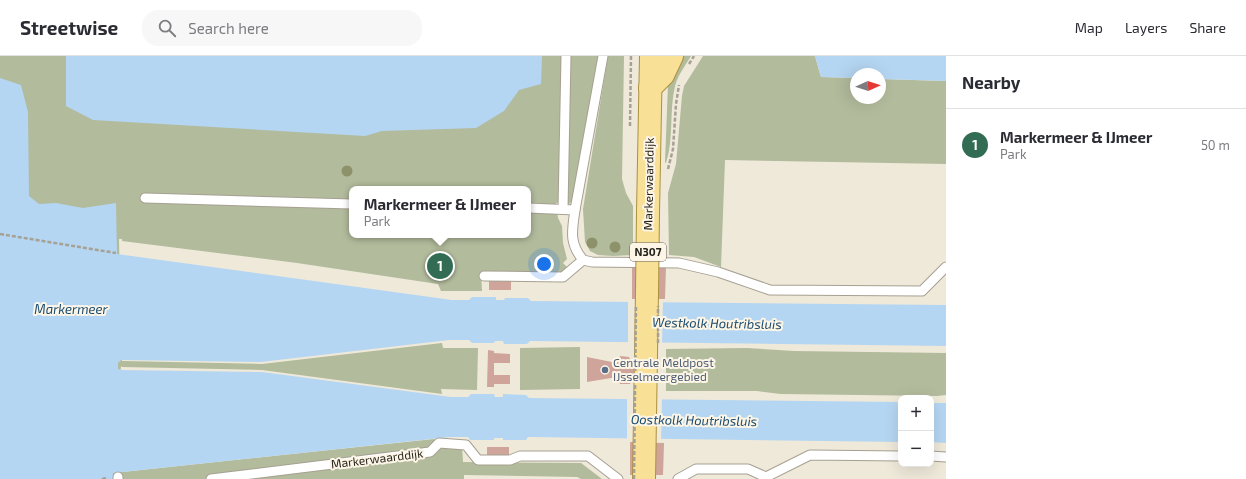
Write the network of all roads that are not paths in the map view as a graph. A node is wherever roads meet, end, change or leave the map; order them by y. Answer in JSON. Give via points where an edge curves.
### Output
{"nodes":[{"id":1,"x":566,"y":56,"type":"edge"},
{"id":2,"x":603,"y":56,"type":"edge"},
{"id":3,"x":651,"y":56,"type":"edge"},
{"id":4,"x":680,"y":61,"type":"edge"},
{"id":5,"x":650,"y":88,"type":"junction"},
{"id":6,"x":145,"y":198,"type":"dead end"},
{"id":7,"x":349,"y":204,"type":"edge"},
{"id":8,"x":531,"y":208,"type":"edge"},
{"id":9,"x":563,"y":209,"type":"junction"},
{"id":10,"x":575,"y":210,"type":"junction"},
{"id":11,"x":583,"y":260,"type":"junction"},
{"id":12,"x":946,"y":267,"type":"edge"},
{"id":13,"x":484,"y":276,"type":"dead end"},
{"id":14,"x":898,"y":456,"type":"edge"},
{"id":15,"x":934,"y":456,"type":"edge"},
{"id":16,"x":946,"y":456,"type":"edge"},
{"id":17,"x":696,"y":469,"type":"junction"},
{"id":18,"x":766,"y":478,"type":"edge"},
{"id":19,"x":212,"y":479,"type":"edge"},
{"id":20,"x":618,"y":479,"type":"edge"},
{"id":21,"x":644,"y":479,"type":"edge"},
{"id":22,"x":678,"y":479,"type":"edge"},
{"id":23,"x":696,"y":479,"type":"edge"}],
"edges":[{"from":1,"to":9,"type":"lane"},
{"from":2,"to":10,"type":"lane"},
{"from":3,"to":5,"type":"main road","name":"Markerwaarddijk","number":"N307"},
{"from":4,"to":5,"type":"main road"},
{"from":5,"to":21,"type":"main road","name":"Markerwaarddijk","number":"N307","bridge":true},
{"from":6,"to":7,"type":"lane"},
{"from":8,"to":9,"type":"lane"},
{"from":9,"to":10,"type":"lane"},
{"from":10,"to":11,"type":"lane","via":[[572,235],[576,252]]},
{"from":11,"to":12,"type":"lane","via":[[679,262],[770,290],[922,291]]},
{"from":11,"to":13,"type":"lane","via":[[563,277]]},
{"from":14,"to":18,"type":"lane","via":[[810,455]]},
{"from":15,"to":16,"type":"lane"},
{"from":17,"to":18,"type":"lane","via":[[748,469]]},
{"from":17,"to":22,"type":"lane"},
{"from":17,"to":23,"type":"lane"},
{"from":19,"to":20,"type":"lane","name":"Markerwaarddijk","via":[[430,452],[439,443],[466,445],[478,460],[510,460],[520,456],[588,456]]}]}
